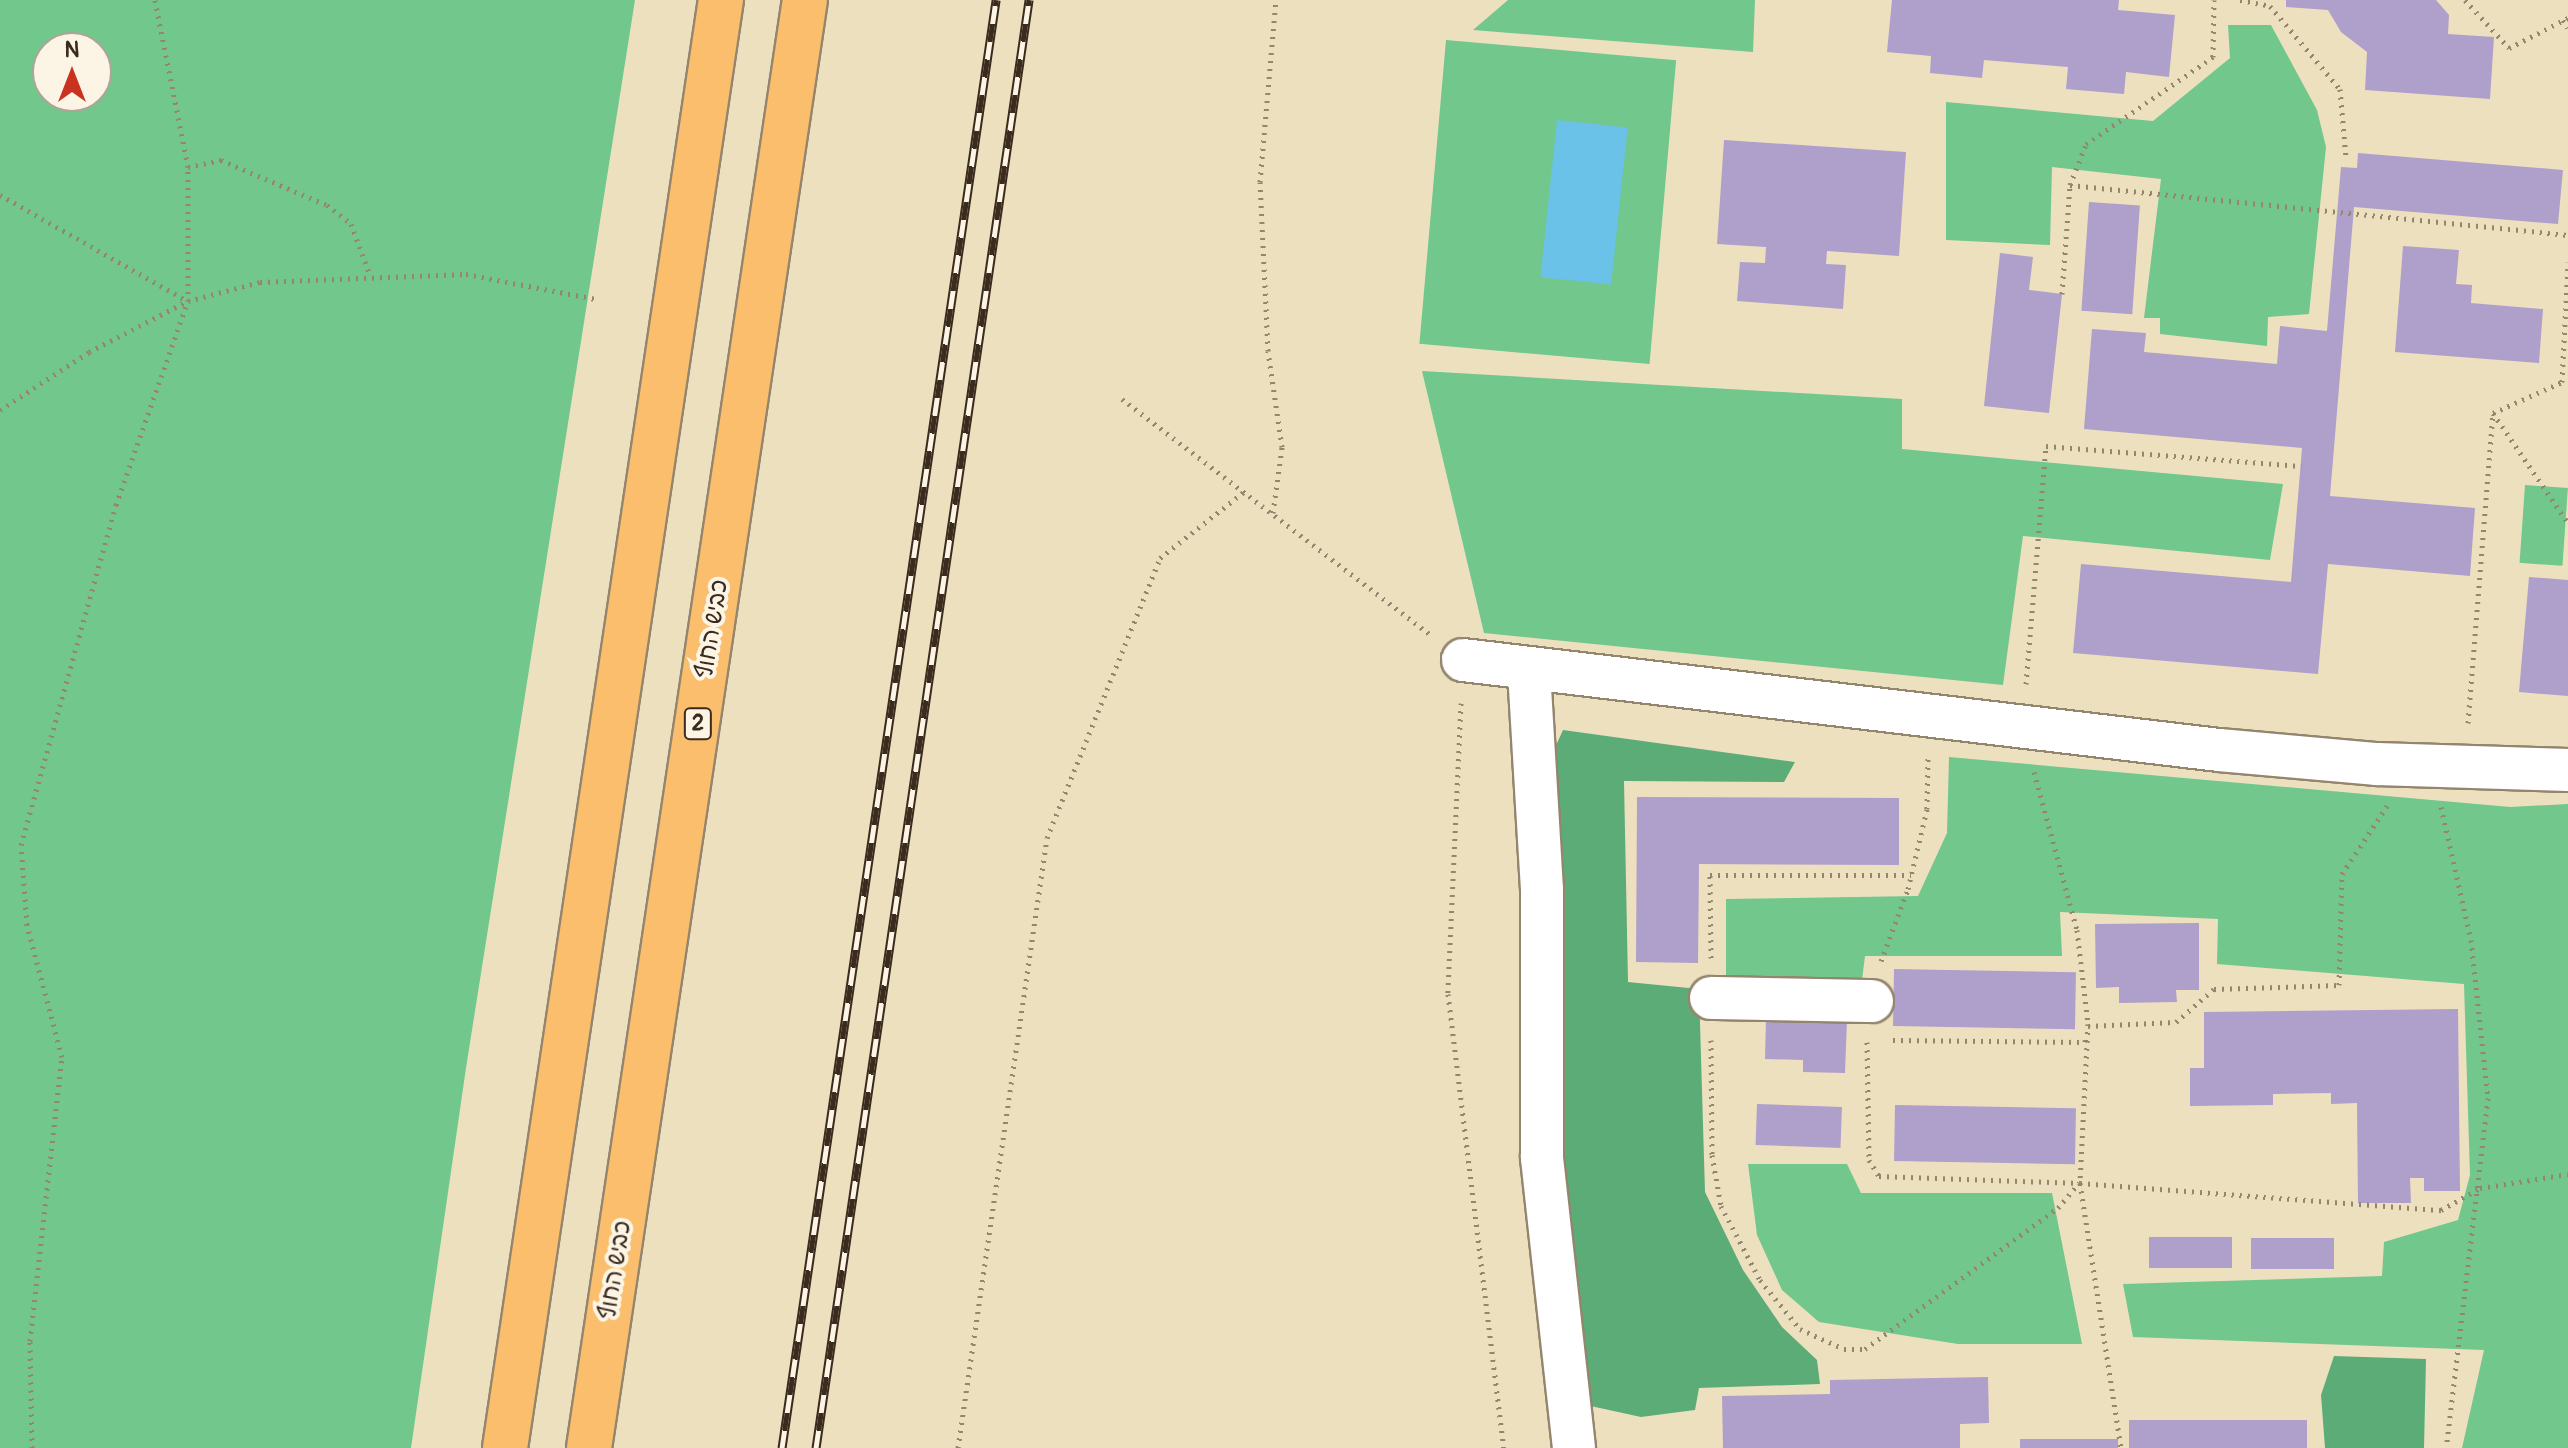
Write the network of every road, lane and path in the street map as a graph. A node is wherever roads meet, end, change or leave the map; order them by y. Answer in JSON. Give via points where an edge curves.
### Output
{"nodes":[{"id":1,"x":155,"y":0,"type":"edge"},
{"id":2,"x":721,"y":0,"type":"edge"},
{"id":3,"x":805,"y":0,"type":"edge"},
{"id":4,"x":1276,"y":0,"type":"edge"},
{"id":5,"x":2214,"y":0,"type":"edge"},
{"id":6,"x":2240,"y":0,"type":"edge"},
{"id":7,"x":2465,"y":0,"type":"edge"},
{"id":8,"x":2565,"y":19,"type":"edge"},
{"id":9,"x":2568,"y":28,"type":"edge"},
{"id":10,"x":2346,"y":157,"type":"dead end"},
{"id":11,"x":188,"y":167,"type":"junction"},
{"id":12,"x":2070,"y":185,"type":"junction"},
{"id":13,"x":0,"y":195,"type":"edge"},
{"id":14,"x":2568,"y":235,"type":"edge"},
{"id":15,"x":2568,"y":262,"type":"edge"},
{"id":16,"x":370,"y":275,"type":"junction"},
{"id":17,"x":2062,"y":294,"type":"dead end"},
{"id":18,"x":596,"y":299,"type":"dead end"},
{"id":19,"x":188,"y":301,"type":"junction"},
{"id":20,"x":1122,"y":399,"type":"dead end"},
{"id":21,"x":0,"y":410,"type":"edge"},
{"id":22,"x":2493,"y":413,"type":"junction"},
{"id":23,"x":2301,"y":466,"type":"dead end"},
{"id":24,"x":1244,"y":492,"type":"junction"},
{"id":25,"x":1273,"y":513,"type":"junction"},
{"id":26,"x":2568,"y":523,"type":"edge"},
{"id":27,"x":1463,"y":660,"type":"junction"},
{"id":28,"x":1529,"y":671,"type":"junction"},
{"id":29,"x":1929,"y":716,"type":"junction"},
{"id":30,"x":2022,"y":727,"type":"junction"},
{"id":31,"x":2437,"y":767,"type":"junction"},
{"id":32,"x":2568,"y":770,"type":"edge"},
{"id":33,"x":1911,"y":875,"type":"junction"},
{"id":34,"x":1711,"y":998,"type":"junction"},
{"id":35,"x":1870,"y":1021,"type":"junction"},
{"id":36,"x":2088,"y":1024,"type":"junction"},
{"id":37,"x":2568,"y":1174,"type":"edge"},
{"id":38,"x":2080,"y":1183,"type":"junction"},
{"id":39,"x":2480,"y":1188,"type":"junction"},
{"id":40,"x":32,"y":1448,"type":"edge"},
{"id":41,"x":505,"y":1448,"type":"edge"},
{"id":42,"x":589,"y":1448,"type":"edge"},
{"id":43,"x":958,"y":1448,"type":"edge"},
{"id":44,"x":1504,"y":1448,"type":"edge"},
{"id":45,"x":1574,"y":1448,"type":"edge"},
{"id":46,"x":2121,"y":1448,"type":"edge"},
{"id":47,"x":2446,"y":1448,"type":"edge"}],
"edges":[{"from":1,"to":11,"type":"path"},
{"from":2,"to":41,"type":"highway"},
{"from":3,"to":42,"type":"highway","name":"כביש החוף","number":"2"},
{"from":4,"to":25,"type":"path","via":[[1260,182],[1268,351],[1282,447]]},
{"from":5,"to":12,"type":"path","via":[[2213,57],[2086,144]]},
{"from":6,"to":10,"type":"path","via":[[2270,6],[2340,89]]},
{"from":7,"to":8,"type":"path","via":[[2509,48]]},
{"from":8,"to":9,"type":"path"},
{"from":11,"to":16,"type":"path","via":[[221,160],[327,205],[351,224]]},
{"from":11,"to":19,"type":"path"},
{"from":12,"to":14,"type":"path"},
{"from":12,"to":17,"type":"path"},
{"from":13,"to":19,"type":"path"},
{"from":15,"to":22,"type":"path","via":[[2562,382]]},
{"from":16,"to":18,"type":"path","via":[[466,274]]},
{"from":16,"to":19,"type":"path","via":[[260,282]]},
{"from":19,"to":21,"type":"path","via":[[89,352]]},
{"from":19,"to":40,"type":"path","via":[[116,505],[21,845],[27,925],[62,1057],[30,1341]]},
{"from":20,"to":24,"type":"path"},
{"from":22,"to":26,"type":"path"},
{"from":22,"to":31,"type":"path"},
{"from":23,"to":30,"type":"path","via":[[2046,446]]},
{"from":24,"to":25,"type":"path"},
{"from":24,"to":43,"type":"path","via":[[1160,558],[1047,838]]},
{"from":25,"to":27,"type":"path"},
{"from":27,"to":28,"type":"street"},
{"from":27,"to":44,"type":"path","via":[[1448,994]]},
{"from":28,"to":29,"type":"street"},
{"from":28,"to":45,"type":"street","via":[[1542,889],[1542,1158]]},
{"from":29,"to":30,"type":"street"},
{"from":29,"to":33,"type":"path","via":[[1927,809]]},
{"from":30,"to":31,"type":"street"},
{"from":30,"to":36,"type":"path","via":[[2077,930]]},
{"from":31,"to":32,"type":"street"},
{"from":31,"to":36,"type":"path","via":[[2342,874],[2339,985],[2214,989],[2176,1022]]},
{"from":31,"to":39,"type":"path","via":[[2483,1026],[2488,1098]]},
{"from":33,"to":34,"type":"path","via":[[1710,875]]},
{"from":33,"to":35,"type":"path","via":[[1875,977]]},
{"from":34,"to":35,"type":"street"},
{"from":34,"to":38,"type":"path","via":[[1712,1155],[1721,1206],[1760,1280],[1800,1329],[1844,1349],[1865,1349],[2058,1208]]},
{"from":35,"to":36,"type":"path","via":[[2085,1042]]},
{"from":35,"to":38,"type":"path","via":[[1869,1160],[1879,1176]]},
{"from":36,"to":38,"type":"path"},
{"from":37,"to":39,"type":"path"},
{"from":38,"to":39,"type":"path","via":[[2441,1210]]},
{"from":38,"to":46,"type":"path"},
{"from":39,"to":47,"type":"path"}]}
